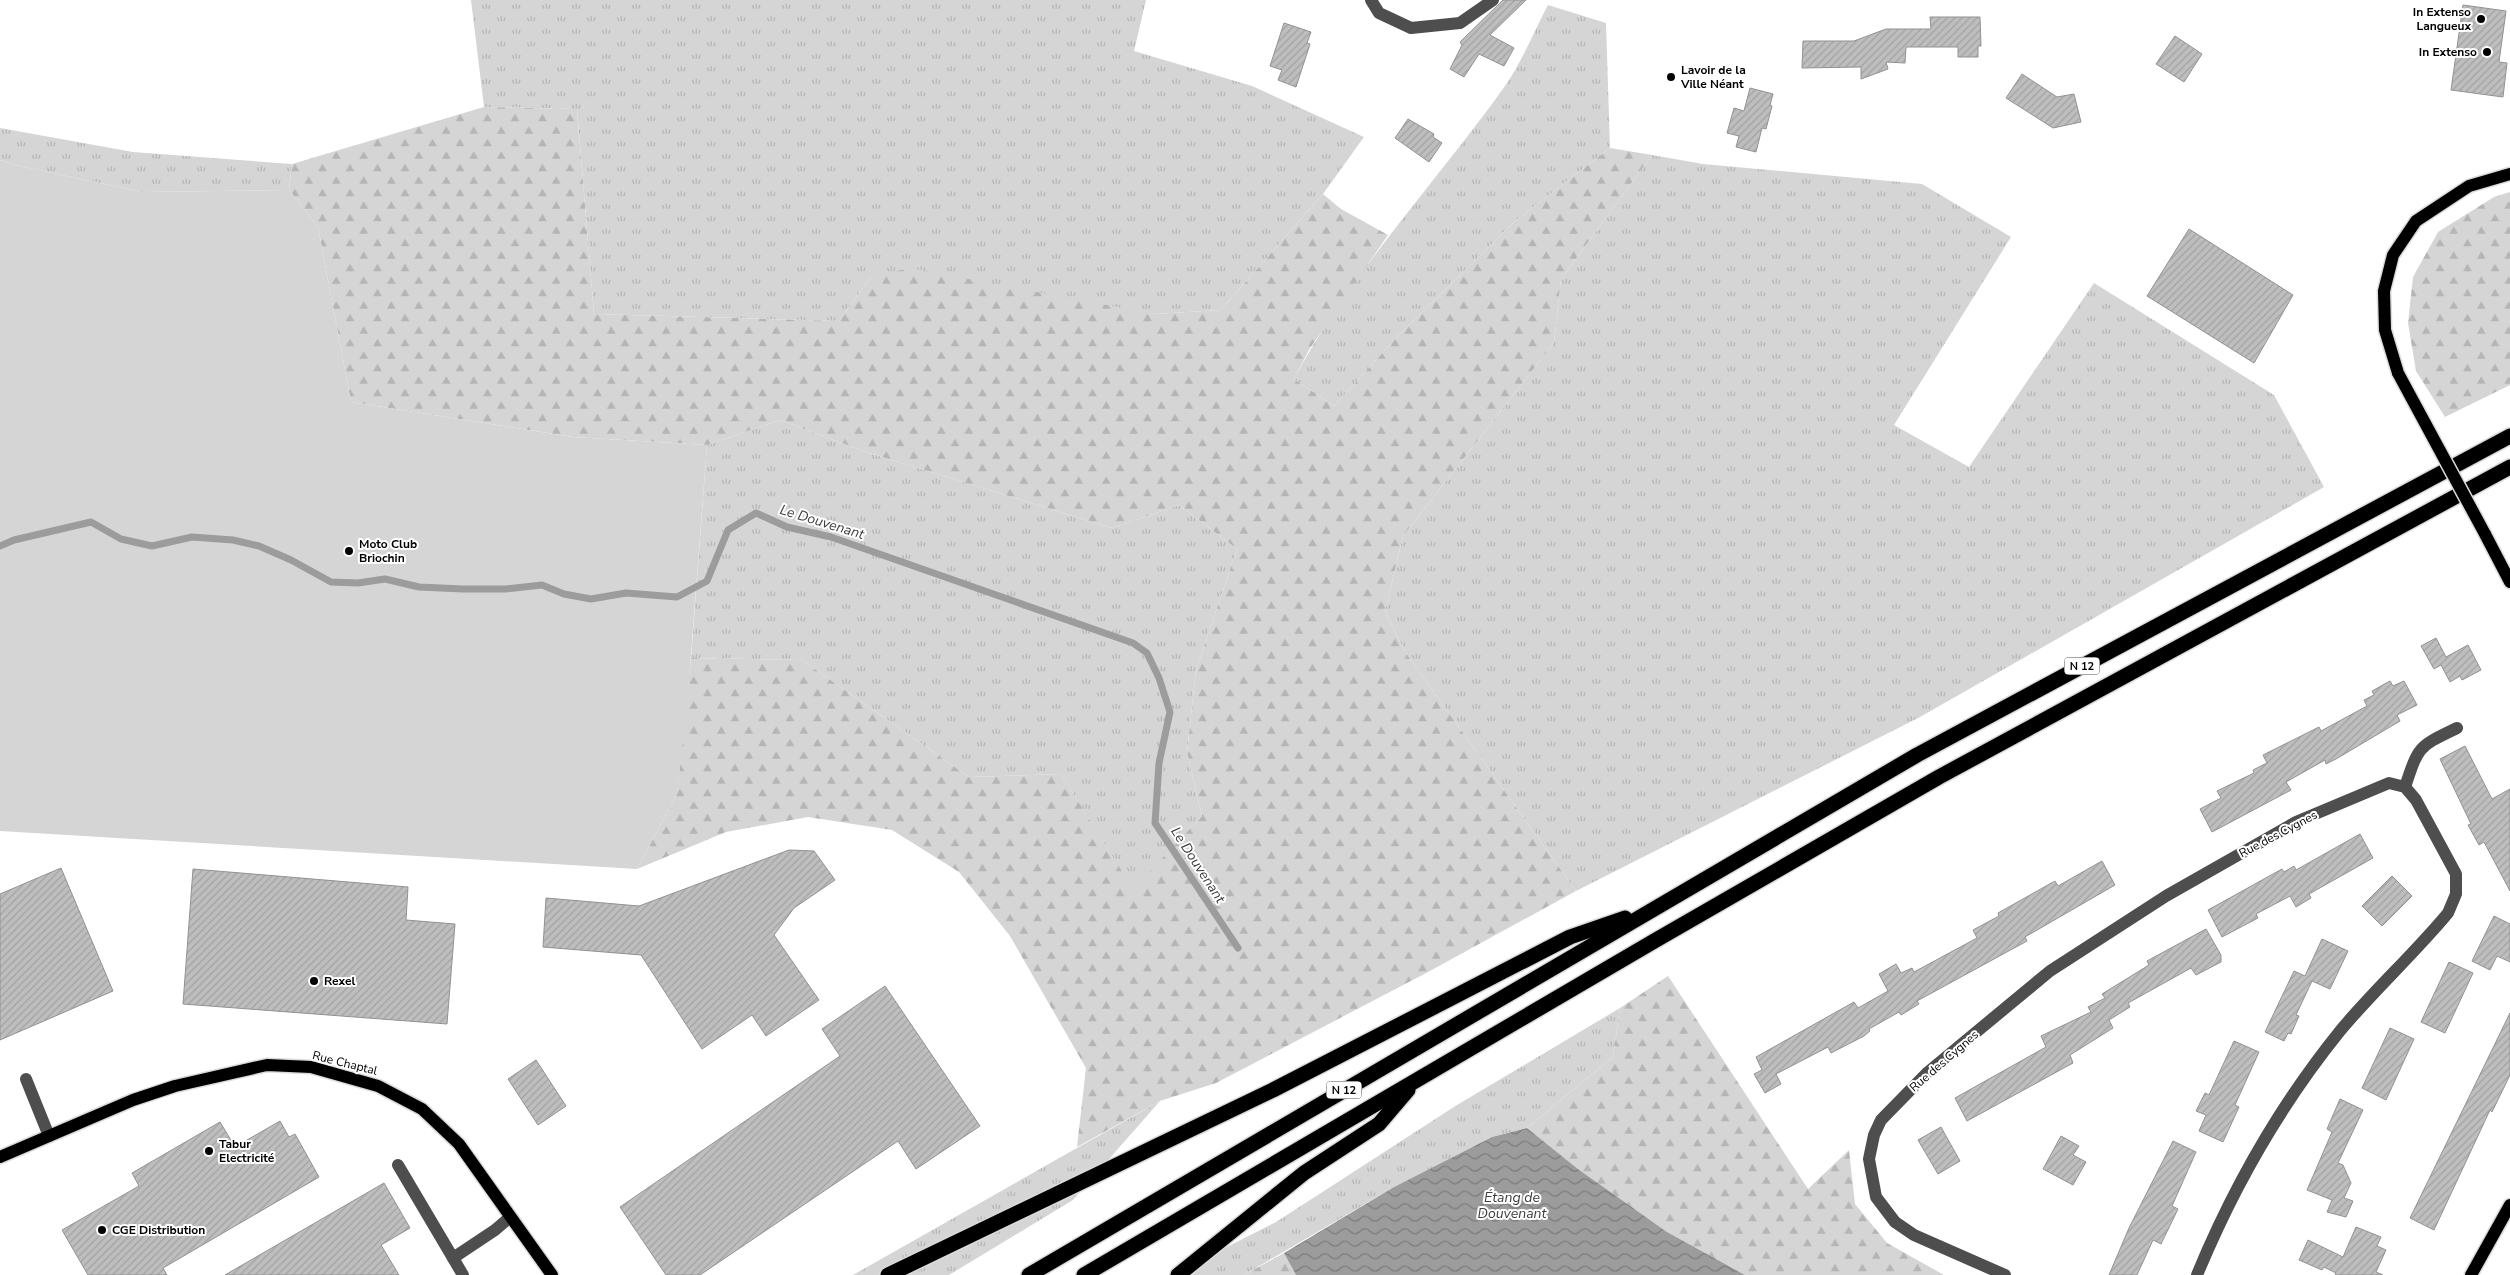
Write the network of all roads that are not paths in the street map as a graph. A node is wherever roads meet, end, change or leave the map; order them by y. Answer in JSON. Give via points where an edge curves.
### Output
{"nodes":[{"id":1,"x":1370,"y":0,"type":"edge"},
{"id":2,"x":1492,"y":0,"type":"edge"},
{"id":3,"x":2510,"y":174,"type":"edge"},
{"id":4,"x":2510,"y":436,"type":"edge"},
{"id":5,"x":2510,"y":467,"type":"edge"},
{"id":6,"x":2510,"y":582,"type":"edge"},
{"id":7,"x":2457,"y":728,"type":"dead end"},
{"id":8,"x":2405,"y":787,"type":"junction"},
{"id":9,"x":1659,"y":906,"type":"junction"},
{"id":10,"x":26,"y":1080,"type":"dead end"},
{"id":11,"x":1415,"y":1082,"type":"junction"},
{"id":12,"x":49,"y":1136,"type":"junction"},
{"id":13,"x":0,"y":1157,"type":"edge"},
{"id":14,"x":398,"y":1165,"type":"dead end"},
{"id":15,"x":2510,"y":1205,"type":"edge"},
{"id":16,"x":509,"y":1218,"type":"junction"},
{"id":17,"x":453,"y":1258,"type":"junction"},
{"id":18,"x":463,"y":1275,"type":"edge"},
{"id":19,"x":552,"y":1275,"type":"edge"},
{"id":20,"x":888,"y":1275,"type":"edge"},
{"id":21,"x":1029,"y":1275,"type":"edge"},
{"id":22,"x":1084,"y":1275,"type":"edge"},
{"id":23,"x":1178,"y":1275,"type":"edge"},
{"id":24,"x":2005,"y":1275,"type":"edge"},
{"id":25,"x":2197,"y":1275,"type":"edge"},
{"id":26,"x":2471,"y":1275,"type":"edge"}],
"edges":[{"from":1,"to":2,"type":"street","via":[[1380,13],[1411,28],[1460,23]]},
{"from":3,"to":6,"type":"main road","bridge":true,"via":[[2469,186],[2416,221],[2393,255],[2384,291],[2385,330],[2398,373]]},
{"from":4,"to":9,"type":"highway","number":"N 12","via":[[1917,755]]},
{"from":5,"to":11,"type":"highway","number":"N 12","via":[[1939,777]]},
{"from":7,"to":8,"type":"street","via":[[2423,745]]},
{"from":8,"to":24,"type":"street","name":"Rue des Cygnes","via":[[2389,783],[2296,822],[2166,896],[2050,971],[1928,1072],[1881,1120],[1869,1159],[1876,1197],[1895,1222],[1914,1234]]},
{"from":8,"to":25,"type":"street","via":[[2416,800],[2456,874],[2456,894],[2448,913],[2341,1030],[2292,1096],[2221,1217]]},
{"from":9,"to":20,"type":"highway","via":[[1570,937],[1273,1090]]},
{"from":9,"to":21,"type":"highway","number":"N 12"},
{"from":10,"to":12,"type":"street"},
{"from":11,"to":22,"type":"highway","number":"N 12"},
{"from":11,"to":23,"type":"highway","number":"N 12","via":[[1379,1124],[1304,1173]]},
{"from":12,"to":13,"type":"main road","name":"Rue Chaptal"},
{"from":12,"to":16,"type":"main road","name":"Rue Chaptal","via":[[175,1086],[268,1064],[311,1068],[378,1086],[422,1109],[459,1144]]},
{"from":14,"to":17,"type":"street"},
{"from":15,"to":26,"type":"main road"},
{"from":16,"to":17,"type":"street"},
{"from":16,"to":19,"type":"main road","name":"Rue Chaptal"},
{"from":17,"to":18,"type":"street"}]}
